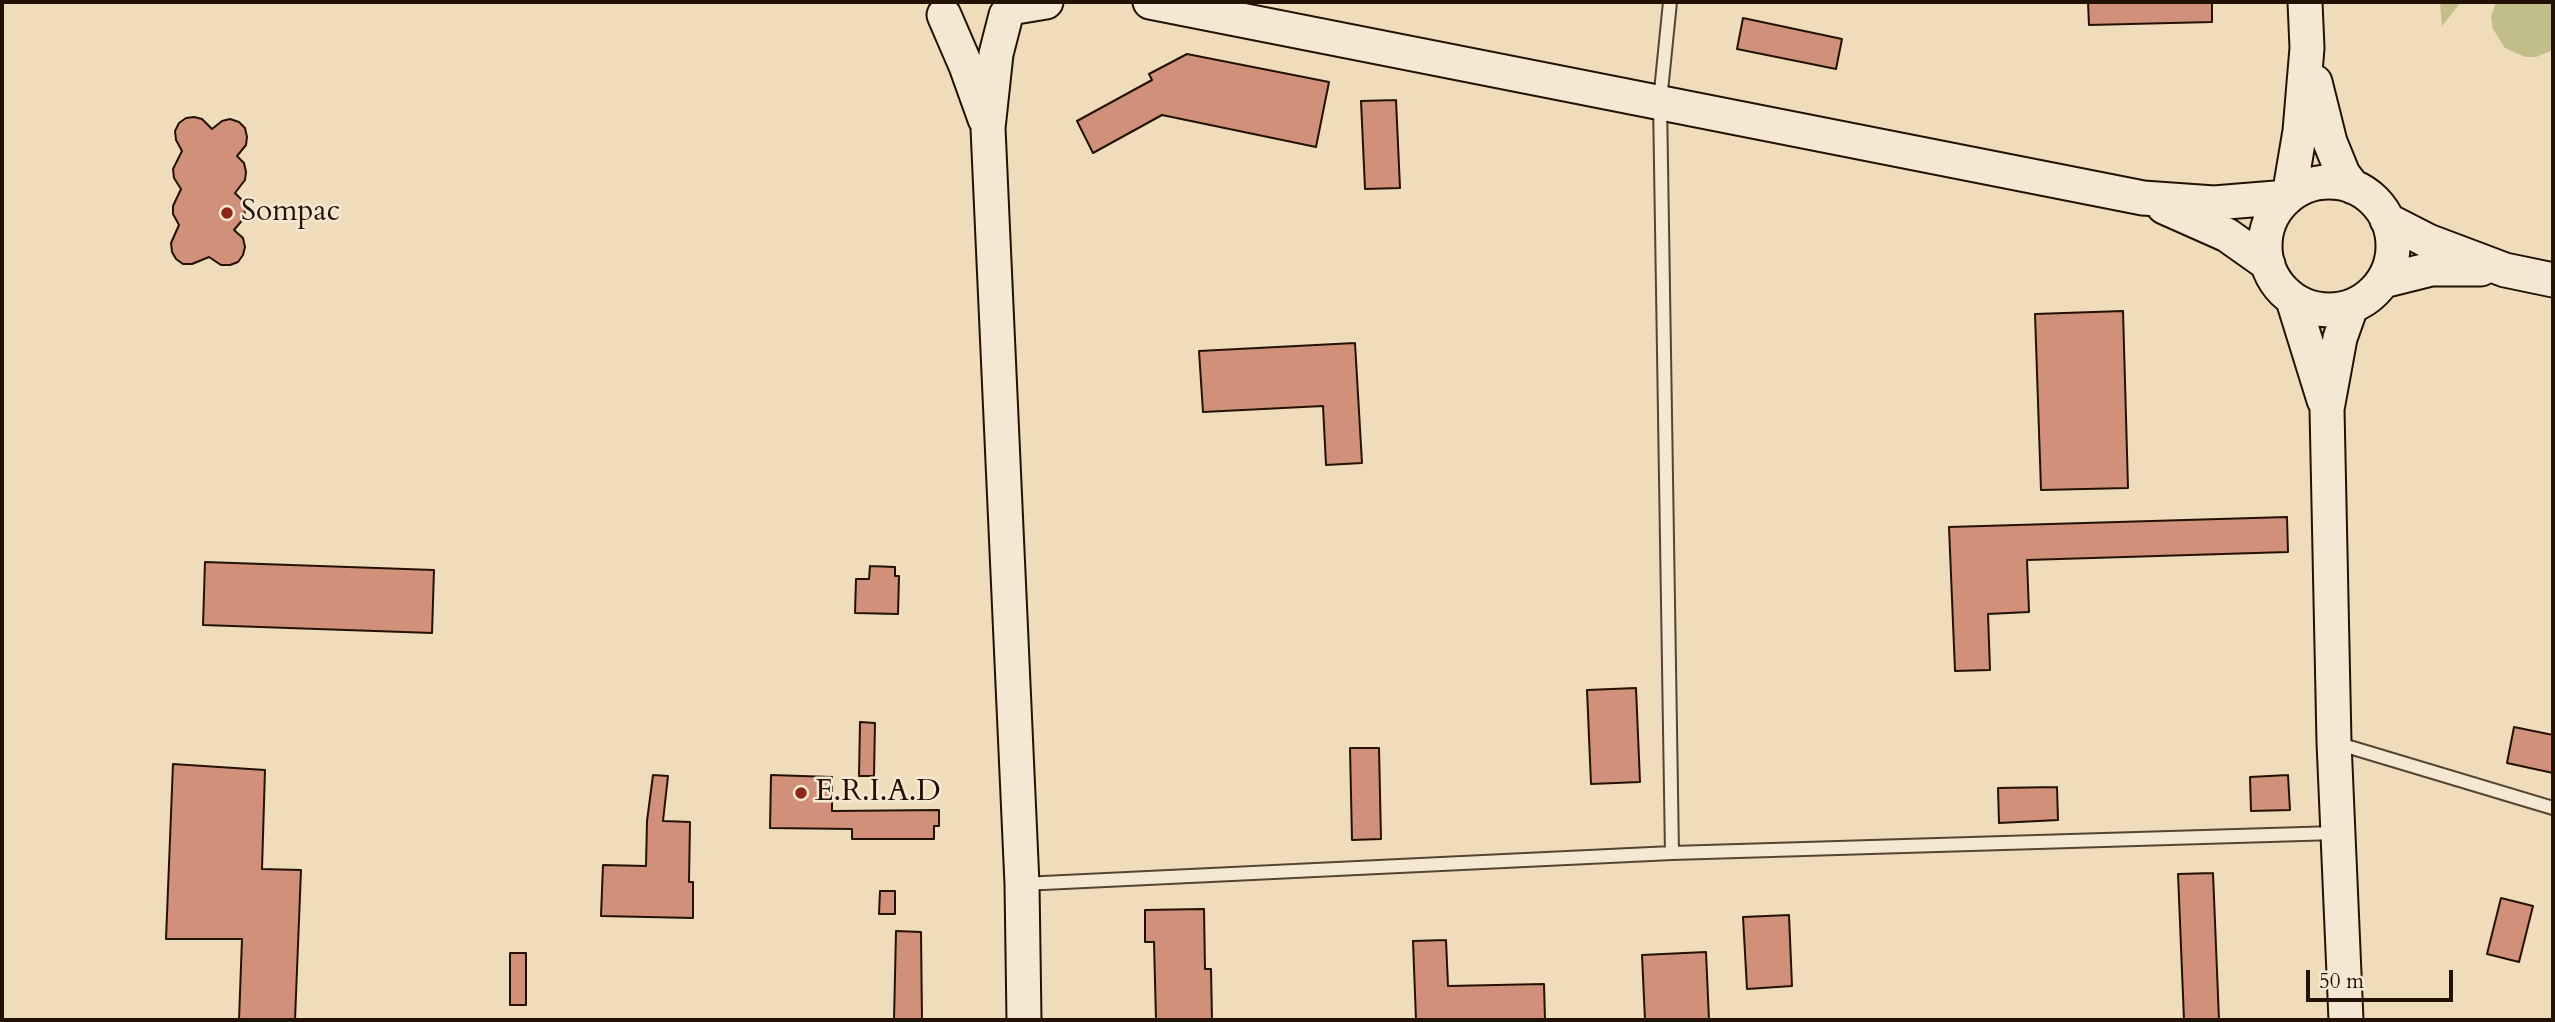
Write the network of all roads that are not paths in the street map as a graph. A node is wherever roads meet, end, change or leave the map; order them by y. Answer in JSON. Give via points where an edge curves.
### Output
{"nodes":[{"id":1,"x":1150,"y":2,"type":"edge"},
{"id":2,"x":1670,"y":2,"type":"edge"},
{"id":3,"x":2305,"y":2,"type":"edge"},
{"id":4,"x":1022,"y":6,"type":"edge"},
{"id":5,"x":937,"y":8,"type":"edge"},
{"id":6,"x":2307,"y":48,"type":"junction"},
{"id":7,"x":1660,"y":101,"type":"junction"},
{"id":8,"x":988,"y":128,"type":"junction"},
{"id":9,"x":2353,"y":187,"type":"junction"},
{"id":10,"x":2288,"y":196,"type":"junction"},
{"id":11,"x":2143,"y":198,"type":"junction"},
{"id":12,"x":2387,"y":220,"type":"junction"},
{"id":13,"x":2268,"y":264,"type":"junction"},
{"id":14,"x":2505,"y":270,"type":"junction"},
{"id":15,"x":2553,"y":280,"type":"edge"},
{"id":16,"x":2383,"y":281,"type":"junction"},
{"id":17,"x":2293,"y":300,"type":"junction"},
{"id":18,"x":2351,"y":307,"type":"junction"},
{"id":19,"x":2327,"y":409,"type":"junction"},
{"id":20,"x":2334,"y":742,"type":"junction"},
{"id":21,"x":2553,"y":808,"type":"edge"},
{"id":22,"x":2339,"y":833,"type":"junction"},
{"id":23,"x":1672,"y":853,"type":"junction"},
{"id":24,"x":1022,"y":884,"type":"junction"},
{"id":25,"x":1024,"y":1020,"type":"edge"},
{"id":26,"x":2346,"y":1020,"type":"edge"}],
"edges":[{"from":1,"to":7,"type":"street"},
{"from":2,"to":7,"type":"lane"},
{"from":3,"to":6,"type":"street"},
{"from":4,"to":5,"type":"street","via":[[981,23],[956,20]]},
{"from":4,"to":8,"type":"street","via":[[996,54]]},
{"from":5,"to":8,"type":"street","via":[[966,66]]},
{"from":6,"to":9,"type":"street","via":[[2330,142]]},
{"from":6,"to":10,"type":"street","via":[[2300,131]]},
{"from":7,"to":11,"type":"street"},
{"from":7,"to":23,"type":"lane"},
{"from":8,"to":24,"type":"street"},
{"from":9,"to":10,"type":"street","via":[[2326,182]]},
{"from":9,"to":12,"type":"street","via":[[2373,200]]},
{"from":10,"to":11,"type":"street","via":[[2214,203]]},
{"from":10,"to":13,"type":"street","via":[[2267,230]]},
{"from":11,"to":13,"type":"street","via":[[2227,235]]},
{"from":12,"to":14,"type":"street"},
{"from":12,"to":16,"type":"street","via":[[2392,258]]},
{"from":13,"to":17,"type":"street","via":[[2275,281]]},
{"from":14,"to":15,"type":"street"},
{"from":14,"to":16,"type":"street","via":[[2431,269]]},
{"from":16,"to":18,"type":"street"},
{"from":17,"to":18,"type":"street","via":[[2327,311]]},
{"from":17,"to":19,"type":"street"},
{"from":18,"to":19,"type":"street","via":[[2340,338]]},
{"from":19,"to":20,"type":"street"},
{"from":20,"to":21,"type":"lane"},
{"from":20,"to":22,"type":"street"},
{"from":22,"to":23,"type":"lane"},
{"from":22,"to":26,"type":"street"},
{"from":23,"to":24,"type":"lane"},
{"from":24,"to":25,"type":"street"}]}
